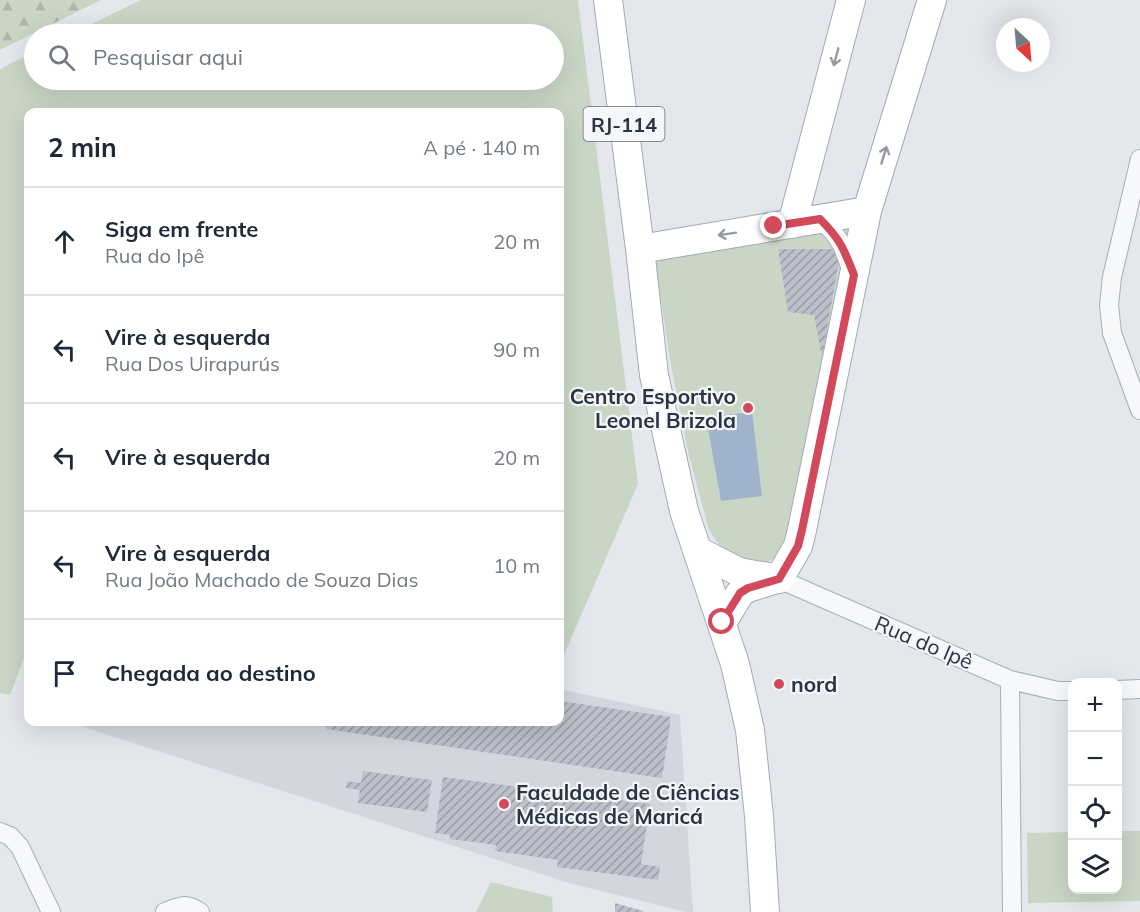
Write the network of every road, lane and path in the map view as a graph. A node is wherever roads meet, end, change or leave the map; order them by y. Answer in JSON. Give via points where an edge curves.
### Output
{"nodes":[{"id":1,"x":608,"y":0,"type":"edge"},
{"id":2,"x":851,"y":0,"type":"edge"},
{"id":3,"x":932,"y":0,"type":"edge"},
{"id":4,"x":1140,"y":159,"type":"edge"},
{"id":5,"x":867,"y":211,"type":"junction"},
{"id":6,"x":820,"y":219,"type":"junction"},
{"id":7,"x":792,"y":224,"type":"junction"},
{"id":8,"x":640,"y":249,"type":"junction"},
{"id":9,"x":854,"y":275,"type":"junction"},
{"id":10,"x":1140,"y":410,"type":"edge"},
{"id":11,"x":698,"y":551,"type":"junction"},
{"id":12,"x":779,"y":579,"type":"junction"},
{"id":13,"x":722,"y":622,"type":"junction"},
{"id":14,"x":1010,"y":680,"type":"junction"},
{"id":15,"x":1140,"y":689,"type":"edge"},
{"id":16,"x":1122,"y":690,"type":"edge"},
{"id":17,"x":1068,"y":691,"type":"edge"},
{"id":18,"x":0,"y":832,"type":"edge"},
{"id":19,"x":51,"y":912,"type":"edge"},
{"id":20,"x":165,"y":912,"type":"edge"},
{"id":21,"x":200,"y":912,"type":"edge"},
{"id":22,"x":765,"y":912,"type":"edge"},
{"id":23,"x":1012,"y":912,"type":"edge"}],
"edges":[{"from":1,"to":8,"type":"main road","number":"RJ-114"},
{"from":2,"to":7,"type":"main road","one_way":true},
{"from":5,"to":3,"type":"main road","one_way":true},
{"from":4,"to":10,"type":"street","via":[[1109,305],[1112,333]]},
{"from":5,"to":6,"type":"main road"},
{"from":5,"to":9,"type":"main road"},
{"from":6,"to":7,"type":"main road"},
{"from":6,"to":9,"type":"street","via":[[842,245]]},
{"from":7,"to":8,"type":"main road","one_way":true},
{"from":8,"to":11,"type":"main road","number":"RJ-114","via":[[654,375],[684,511]]},
{"from":9,"to":12,"type":"main road","via":[[802,530],[798,546]]},
{"from":11,"to":12,"type":"main road","name":"Rua do Ipê","via":[[739,572]]},
{"from":11,"to":13,"type":"main road","number":"RJ-114"},
{"from":12,"to":13,"type":"main road","via":[[740,593]]},
{"from":12,"to":14,"type":"street","name":"Rua do Ipê"},
{"from":13,"to":22,"type":"main road","number":"RJ-114","via":[[750,730]]},
{"from":14,"to":17,"type":"street","name":"Rua do Ipê"},
{"from":14,"to":23,"type":"street"},
{"from":15,"to":16,"type":"street"},
{"from":18,"to":19,"type":"street","via":[[20,847]]},
{"from":20,"to":21,"type":"street","via":[[191,906]]}]}
